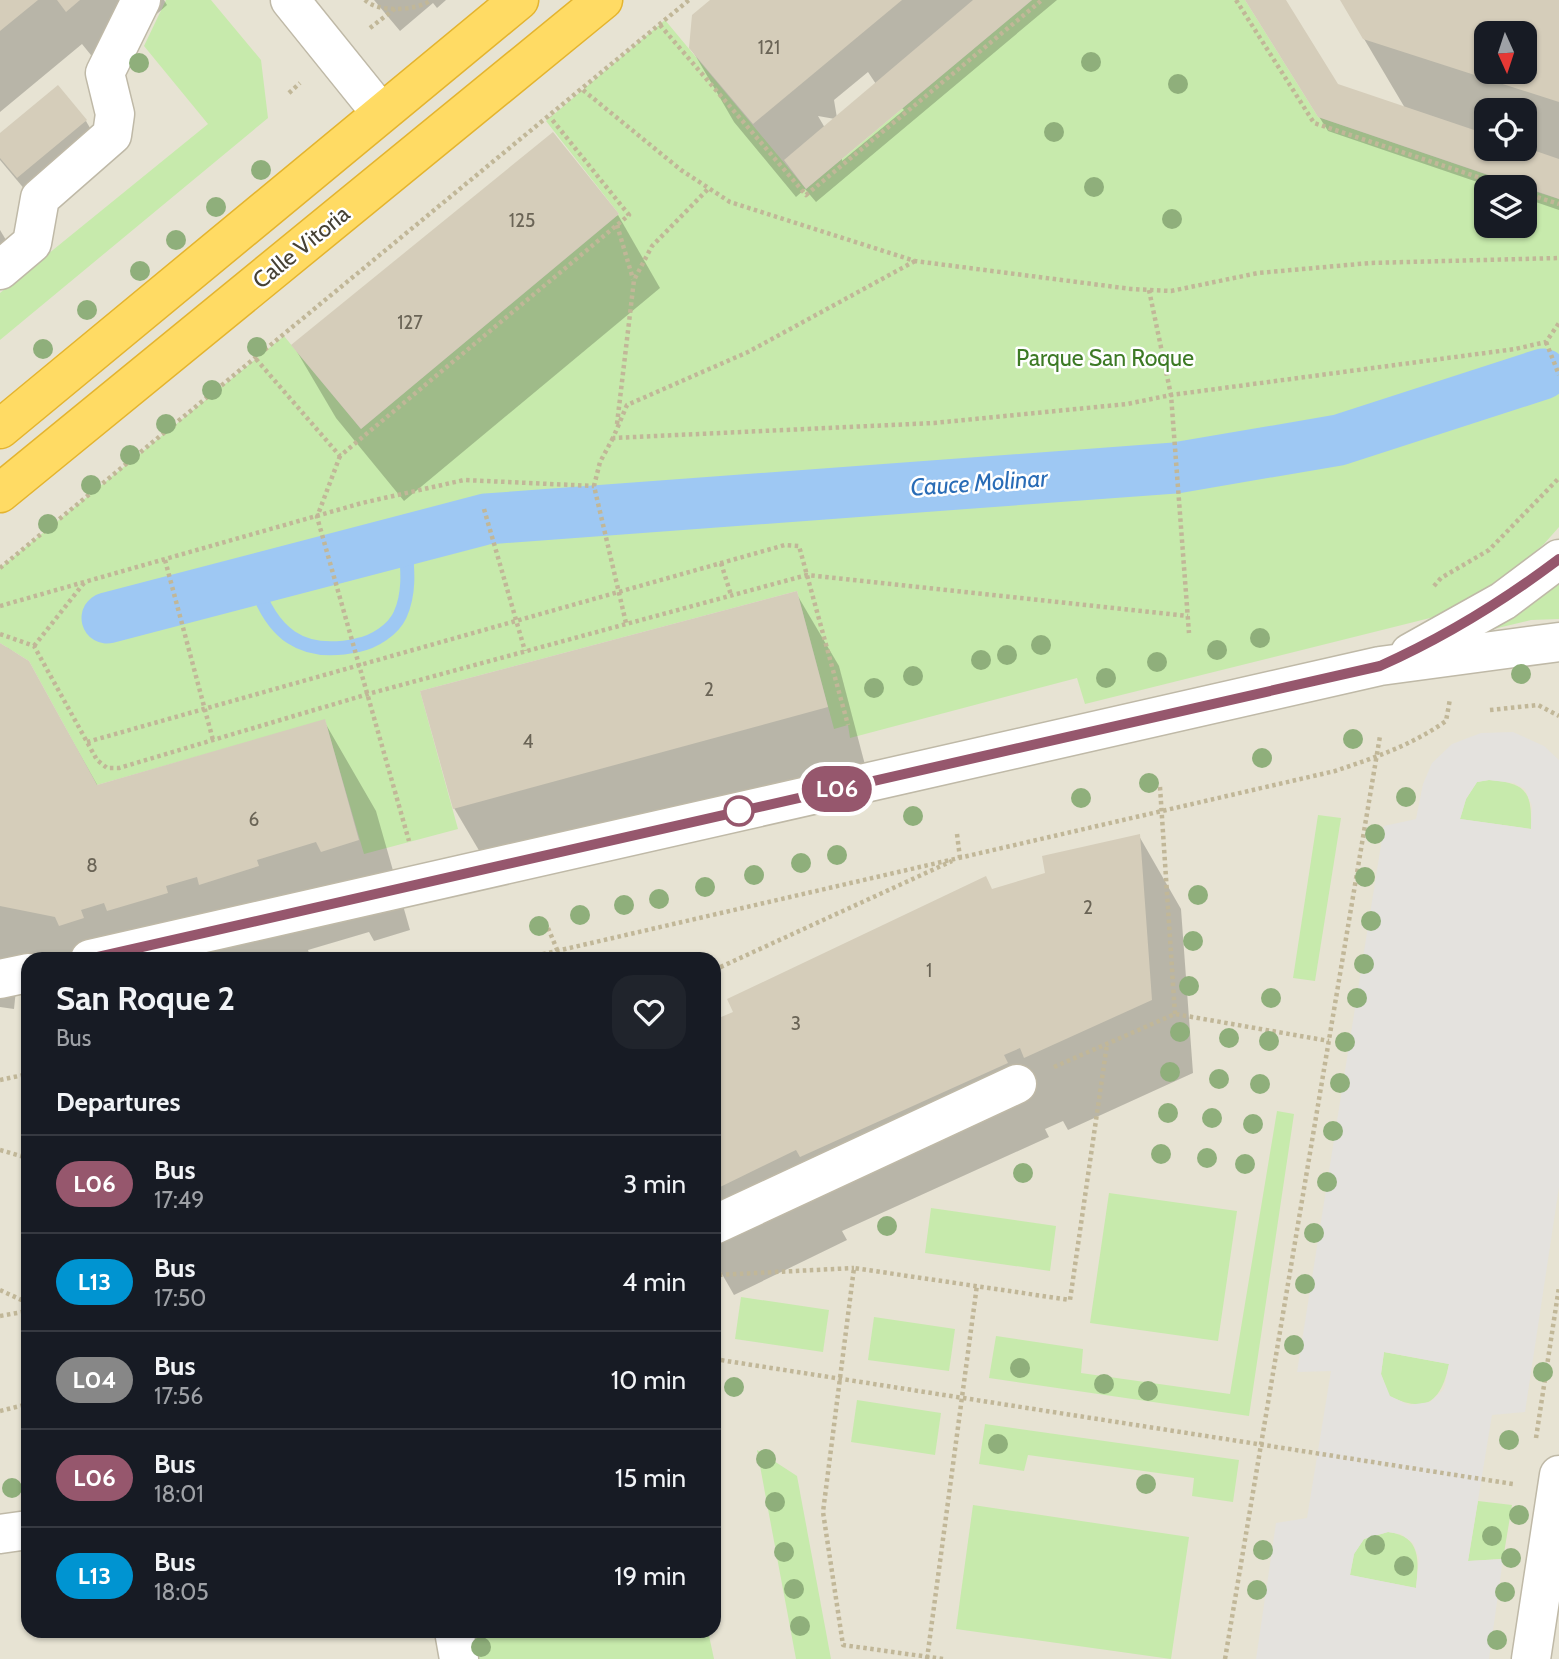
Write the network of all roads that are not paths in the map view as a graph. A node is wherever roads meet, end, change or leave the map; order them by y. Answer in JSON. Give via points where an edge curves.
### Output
{"nodes":[{"id":1,"x":141,"y":0,"type":"edge"},
{"id":2,"x":290,"y":0,"type":"edge"},
{"id":3,"x":519,"y":0,"type":"edge"},
{"id":4,"x":603,"y":0,"type":"edge"},
{"id":5,"x":381,"y":113,"type":"junction"},
{"id":6,"x":0,"y":270,"type":"edge"},
{"id":7,"x":0,"y":429,"type":"edge"},
{"id":8,"x":0,"y":493,"type":"edge"},
{"id":9,"x":1559,"y":559,"type":"edge"},
{"id":10,"x":1559,"y":642,"type":"edge"},
{"id":11,"x":1380,"y":666,"type":"junction"},
{"id":12,"x":121,"y":952,"type":"edge"},
{"id":13,"x":21,"y":974,"type":"edge"},
{"id":14,"x":0,"y":979,"type":"edge"},
{"id":15,"x":1017,"y":1083,"type":"road end"},
{"id":16,"x":721,"y":1222,"type":"edge"},
{"id":17,"x":1558,"y":1483,"type":"edge"},
{"id":18,"x":21,"y":1531,"type":"edge"},
{"id":19,"x":0,"y":1534,"type":"edge"},
{"id":20,"x":455,"y":1638,"type":"edge"},
{"id":21,"x":459,"y":1659,"type":"edge"},
{"id":22,"x":1531,"y":1659,"type":"edge"}],
"edges":[{"from":1,"to":6,"type":"street","via":[[105,73],[115,114],[112,135],[40,198],[32,243]]},
{"from":2,"to":5,"type":"street"},
{"from":3,"to":5,"type":"highway"},
{"from":4,"to":8,"type":"highway","name":"Calle Vitoria"},
{"from":5,"to":7,"type":"highway"},
{"from":9,"to":11,"type":"street","via":[[1492,608]]},
{"from":10,"to":11,"type":"street"},
{"from":11,"to":12,"type":"street"},
{"from":13,"to":14,"type":"street"},
{"from":15,"to":16,"type":"street"},
{"from":17,"to":22,"type":"street"},
{"from":18,"to":19,"type":"street"},
{"from":20,"to":21,"type":"street"}]}
